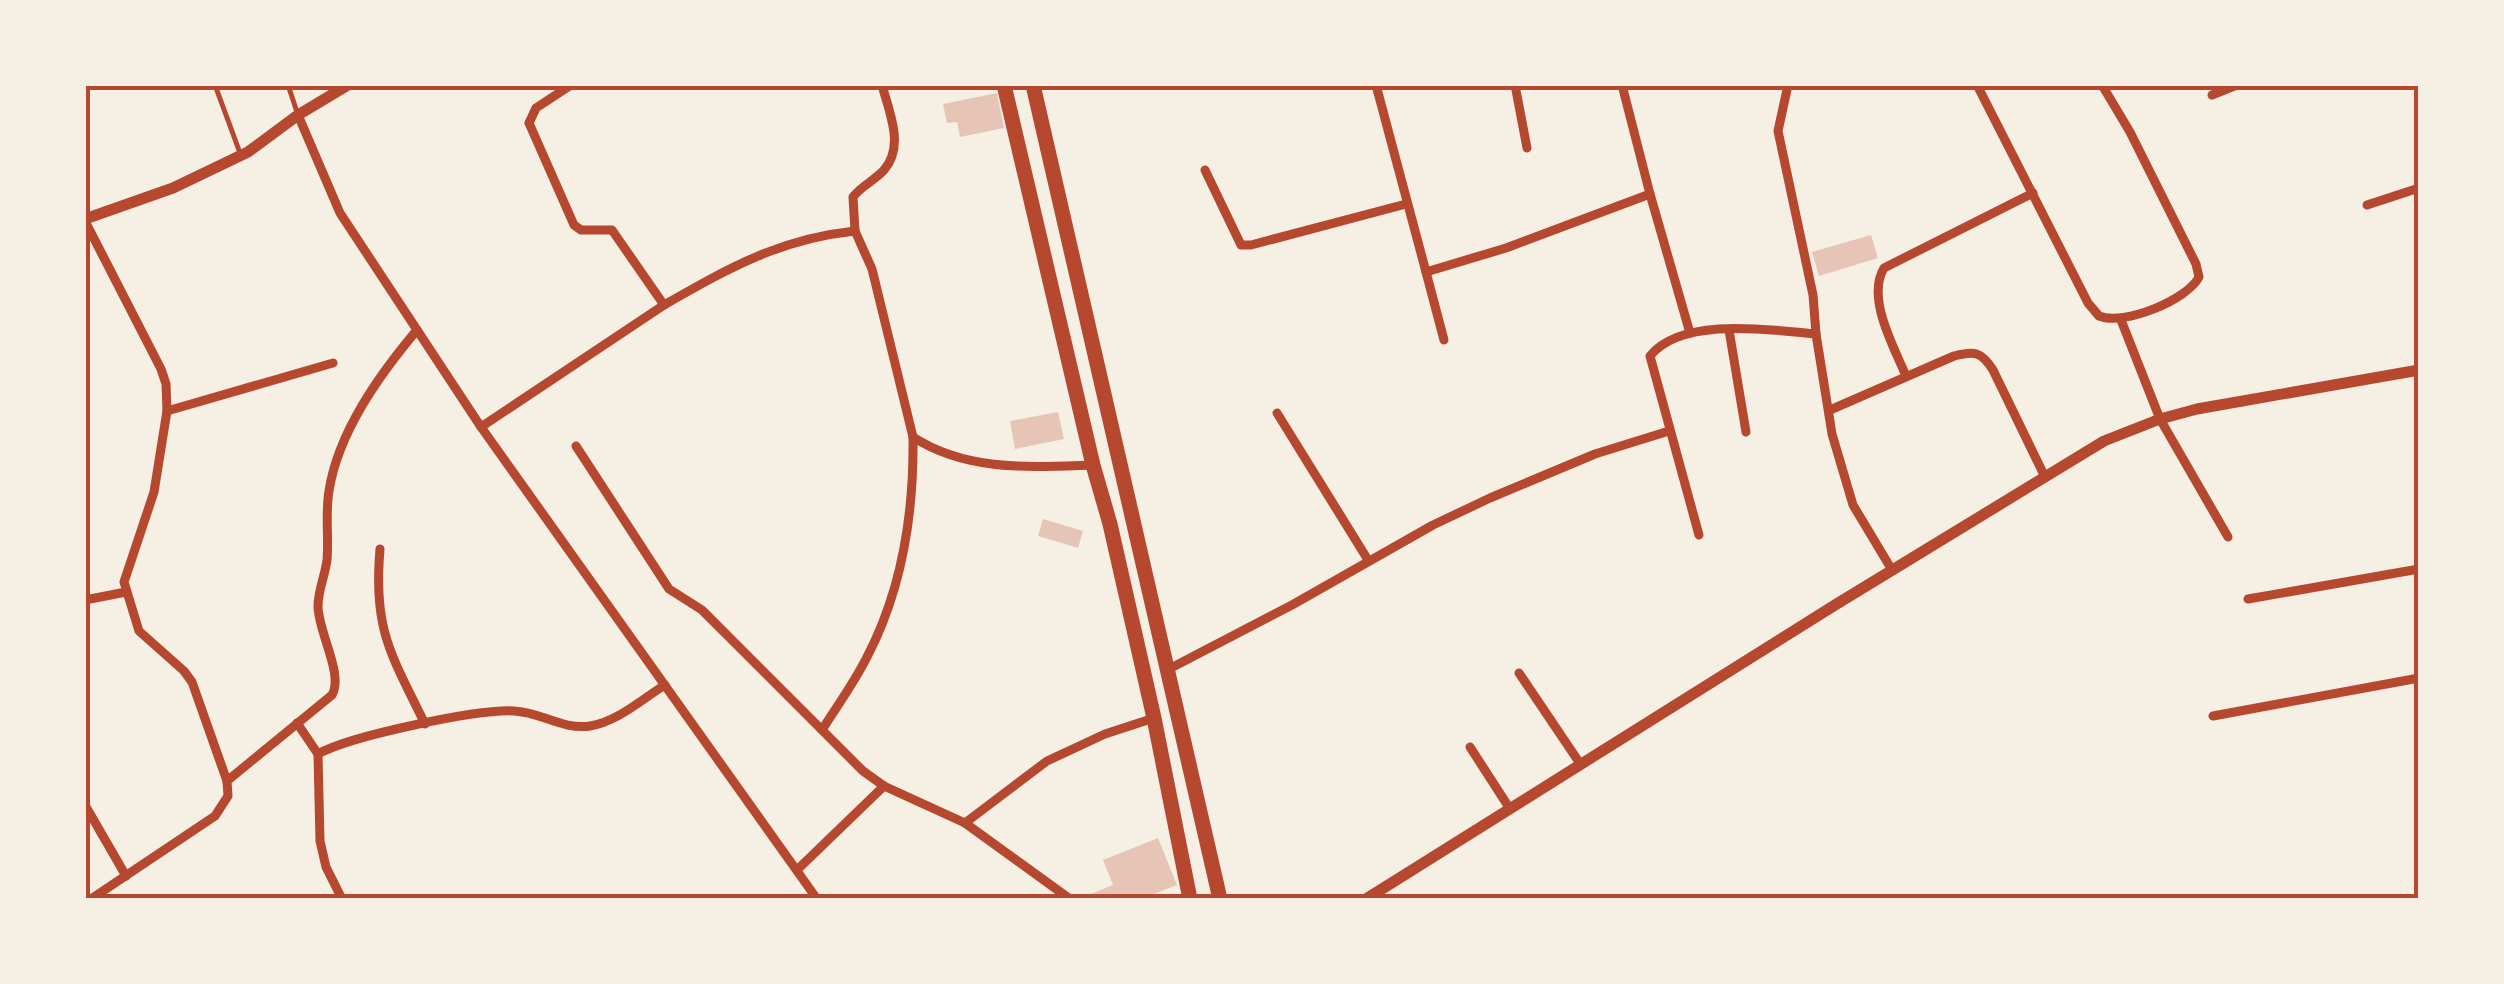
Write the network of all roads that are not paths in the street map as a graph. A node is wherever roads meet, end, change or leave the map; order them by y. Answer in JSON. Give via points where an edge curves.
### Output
{"nodes":[{"id":1,"x":215,"y":85,"type":"edge"},
{"id":2,"x":288,"y":85,"type":"edge"},
{"id":3,"x":348,"y":85,"type":"edge"},
{"id":4,"x":571,"y":85,"type":"edge"},
{"id":5,"x":882,"y":85,"type":"edge"},
{"id":6,"x":1004,"y":85,"type":"edge"},
{"id":7,"x":1033,"y":85,"type":"edge"},
{"id":8,"x":1376,"y":85,"type":"edge"},
{"id":9,"x":1515,"y":85,"type":"edge"},
{"id":10,"x":1622,"y":85,"type":"edge"},
{"id":11,"x":1788,"y":85,"type":"edge"},
{"id":12,"x":1978,"y":85,"type":"edge"},
{"id":13,"x":2102,"y":85,"type":"edge"},
{"id":14,"x":2237,"y":85,"type":"edge"},
{"id":15,"x":2212,"y":94,"type":"dead end"},
{"id":16,"x":298,"y":115,"type":"junction"},
{"id":17,"x":1528,"y":148,"type":"dead end"},
{"id":18,"x":241,"y":155,"type":"junction"},
{"id":19,"x":1205,"y":170,"type":"dead end"},
{"id":20,"x":2419,"y":188,"type":"edge"},
{"id":21,"x":2033,"y":193,"type":"junction"},
{"id":22,"x":1650,"y":194,"type":"junction"},
{"id":23,"x":1406,"y":204,"type":"junction"},
{"id":24,"x":2367,"y":205,"type":"dead end"},
{"id":25,"x":85,"y":220,"type":"edge"},
{"id":26,"x":855,"y":232,"type":"junction"},
{"id":27,"x":1426,"y":272,"type":"junction"},
{"id":28,"x":664,"y":305,"type":"junction"},
{"id":29,"x":2121,"y":320,"type":"junction"},
{"id":30,"x":417,"y":330,"type":"junction"},
{"id":31,"x":1728,"y":330,"type":"junction"},
{"id":32,"x":1690,"y":333,"type":"junction"},
{"id":33,"x":1816,"y":334,"type":"junction"},
{"id":34,"x":1444,"y":340,"type":"dead end"},
{"id":35,"x":333,"y":364,"type":"dead end"},
{"id":36,"x":2419,"y":370,"type":"edge"},
{"id":37,"x":1906,"y":376,"type":"junction"},
{"id":38,"x":1830,"y":410,"type":"junction"},
{"id":39,"x":167,"y":412,"type":"junction"},
{"id":40,"x":1277,"y":414,"type":"dead end"},
{"id":41,"x":2160,"y":419,"type":"junction"},
{"id":42,"x":481,"y":427,"type":"junction"},
{"id":43,"x":1669,"y":431,"type":"junction"},
{"id":44,"x":1746,"y":432,"type":"dead end"},
{"id":45,"x":912,"y":437,"type":"junction"},
{"id":46,"x":576,"y":446,"type":"dead end"},
{"id":47,"x":1093,"y":465,"type":"junction"},
{"id":48,"x":2045,"y":477,"type":"junction"},
{"id":49,"x":1699,"y":535,"type":"dead end"},
{"id":50,"x":2228,"y":538,"type":"dead end"},
{"id":51,"x":380,"y":549,"type":"dead end"},
{"id":52,"x":1368,"y":560,"type":"junction"},
{"id":53,"x":2419,"y":568,"type":"edge"},
{"id":54,"x":1892,"y":570,"type":"junction"},
{"id":55,"x":126,"y":592,"type":"junction"},
{"id":56,"x":2248,"y":599,"type":"dead end"},
{"id":57,"x":85,"y":600,"type":"edge"},
{"id":58,"x":1169,"y":669,"type":"junction"},
{"id":59,"x":1519,"y":673,"type":"dead end"},
{"id":60,"x":2419,"y":678,"type":"edge"},
{"id":61,"x":664,"y":685,"type":"junction"},
{"id":62,"x":2213,"y":716,"type":"dead end"},
{"id":63,"x":1154,"y":718,"type":"junction"},
{"id":64,"x":297,"y":723,"type":"junction"},
{"id":65,"x":425,"y":724,"type":"junction"},
{"id":66,"x":822,"y":730,"type":"junction"},
{"id":67,"x":1470,"y":747,"type":"dead end"},
{"id":68,"x":318,"y":754,"type":"junction"},
{"id":69,"x":1581,"y":765,"type":"junction"},
{"id":70,"x":227,"y":781,"type":"junction"},
{"id":71,"x":884,"y":786,"type":"junction"},
{"id":72,"x":85,"y":805,"type":"edge"},
{"id":73,"x":1510,"y":810,"type":"junction"},
{"id":74,"x":965,"y":823,"type":"junction"},
{"id":75,"x":798,"y":870,"type":"junction"},
{"id":76,"x":126,"y":876,"type":"junction"},
{"id":77,"x":91,"y":899,"type":"edge"},
{"id":78,"x":342,"y":899,"type":"edge"},
{"id":79,"x":816,"y":899,"type":"edge"},
{"id":80,"x":1070,"y":899,"type":"edge"},
{"id":81,"x":1190,"y":899,"type":"edge"},
{"id":82,"x":1220,"y":899,"type":"edge"},
{"id":83,"x":1366,"y":899,"type":"edge"}],
"edges":[{"from":1,"to":18,"type":"lane"},
{"from":2,"to":16,"type":"lane"},
{"from":3,"to":16,"type":"street"},
{"from":4,"to":28,"type":"street","via":[[536,108],[528,123],[574,225],[612,230]]},
{"from":5,"to":26,"type":"street","via":[[894,149],[886,168],[853,197]]},
{"from":6,"to":47,"type":"highway"},
{"from":7,"to":58,"type":"highway"},
{"from":8,"to":23,"type":"street"},
{"from":9,"to":17,"type":"street"},
{"from":10,"to":22,"type":"street"},
{"from":11,"to":33,"type":"street","via":[[1778,131]]},
{"from":12,"to":21,"type":"street"},
{"from":13,"to":29,"type":"street","via":[[2199,277],[2193,289]]},
{"from":14,"to":15,"type":"street"},
{"from":16,"to":18,"type":"street"},
{"from":16,"to":30,"type":"street","via":[[330,196]]},
{"from":18,"to":25,"type":"street"},
{"from":19,"to":23,"type":"street","via":[[1241,245]]},
{"from":20,"to":24,"type":"street"},
{"from":21,"to":29,"type":"street","via":[[2088,302],[2099,316]]},
{"from":21,"to":37,"type":"street","via":[[1884,268],[1878,278],[1882,315]]},
{"from":22,"to":27,"type":"street"},
{"from":22,"to":32,"type":"street"},
{"from":23,"to":27,"type":"street"},
{"from":25,"to":39,"type":"street","via":[[162,369]]},
{"from":26,"to":28,"type":"street","via":[[781,244]]},
{"from":26,"to":45,"type":"street","via":[[872,268]]},
{"from":27,"to":34,"type":"street"},
{"from":28,"to":42,"type":"street"},
{"from":29,"to":41,"type":"street"},
{"from":30,"to":42,"type":"street"},
{"from":30,"to":64,"type":"street","via":[[376,385],[332,473],[318,606],[336,687]]},
{"from":31,"to":32,"type":"street"},
{"from":31,"to":33,"type":"street"},
{"from":31,"to":44,"type":"street"},
{"from":32,"to":43,"type":"street","via":[[1650,356]]},
{"from":33,"to":38,"type":"street"},
{"from":35,"to":39,"type":"street"},
{"from":36,"to":41,"type":"street"},
{"from":37,"to":38,"type":"street"},
{"from":37,"to":48,"type":"street","via":[[1974,351],[1985,357]]},
{"from":38,"to":54,"type":"street","via":[[1852,504]]},
{"from":39,"to":55,"type":"street","via":[[154,492],[126,569]]},
{"from":40,"to":52,"type":"street"},
{"from":41,"to":48,"type":"street","via":[[2104,441]]},
{"from":41,"to":50,"type":"street"},
{"from":42,"to":61,"type":"street"},
{"from":43,"to":49,"type":"street"},
{"from":43,"to":52,"type":"street","via":[[1535,478]]},
{"from":45,"to":47,"type":"street","via":[[977,464]]},
{"from":45,"to":66,"type":"street","via":[[907,536],[886,615]]},
{"from":46,"to":66,"type":"street","via":[[670,590],[702,610]]},
{"from":47,"to":63,"type":"highway"},
{"from":48,"to":54,"type":"street"},
{"from":51,"to":65,"type":"street","via":[[377,597],[384,638]]},
{"from":52,"to":58,"type":"street"},
{"from":53,"to":56,"type":"street"},
{"from":54,"to":69,"type":"street"},
{"from":55,"to":57,"type":"street"},
{"from":55,"to":70,"type":"street","via":[[140,631],[192,682]]},
{"from":58,"to":82,"type":"highway"},
{"from":59,"to":69,"type":"street"},
{"from":60,"to":62,"type":"street"},
{"from":61,"to":65,"type":"street","via":[[594,726],[556,724],[514,711]]},
{"from":61,"to":75,"type":"street"},
{"from":63,"to":74,"type":"street","via":[[1046,762]]},
{"from":63,"to":81,"type":"highway"},
{"from":64,"to":68,"type":"street"},
{"from":64,"to":70,"type":"street"},
{"from":65,"to":68,"type":"street"},
{"from":66,"to":71,"type":"street"},
{"from":67,"to":73,"type":"street"},
{"from":68,"to":78,"type":"street","via":[[320,840]]},
{"from":69,"to":73,"type":"street"},
{"from":70,"to":76,"type":"street","via":[[228,796],[216,816]]},
{"from":71,"to":74,"type":"street"},
{"from":71,"to":75,"type":"street"},
{"from":72,"to":76,"type":"street"},
{"from":73,"to":83,"type":"street"},
{"from":74,"to":80,"type":"street"},
{"from":75,"to":79,"type":"street"},
{"from":76,"to":77,"type":"street"}]}
